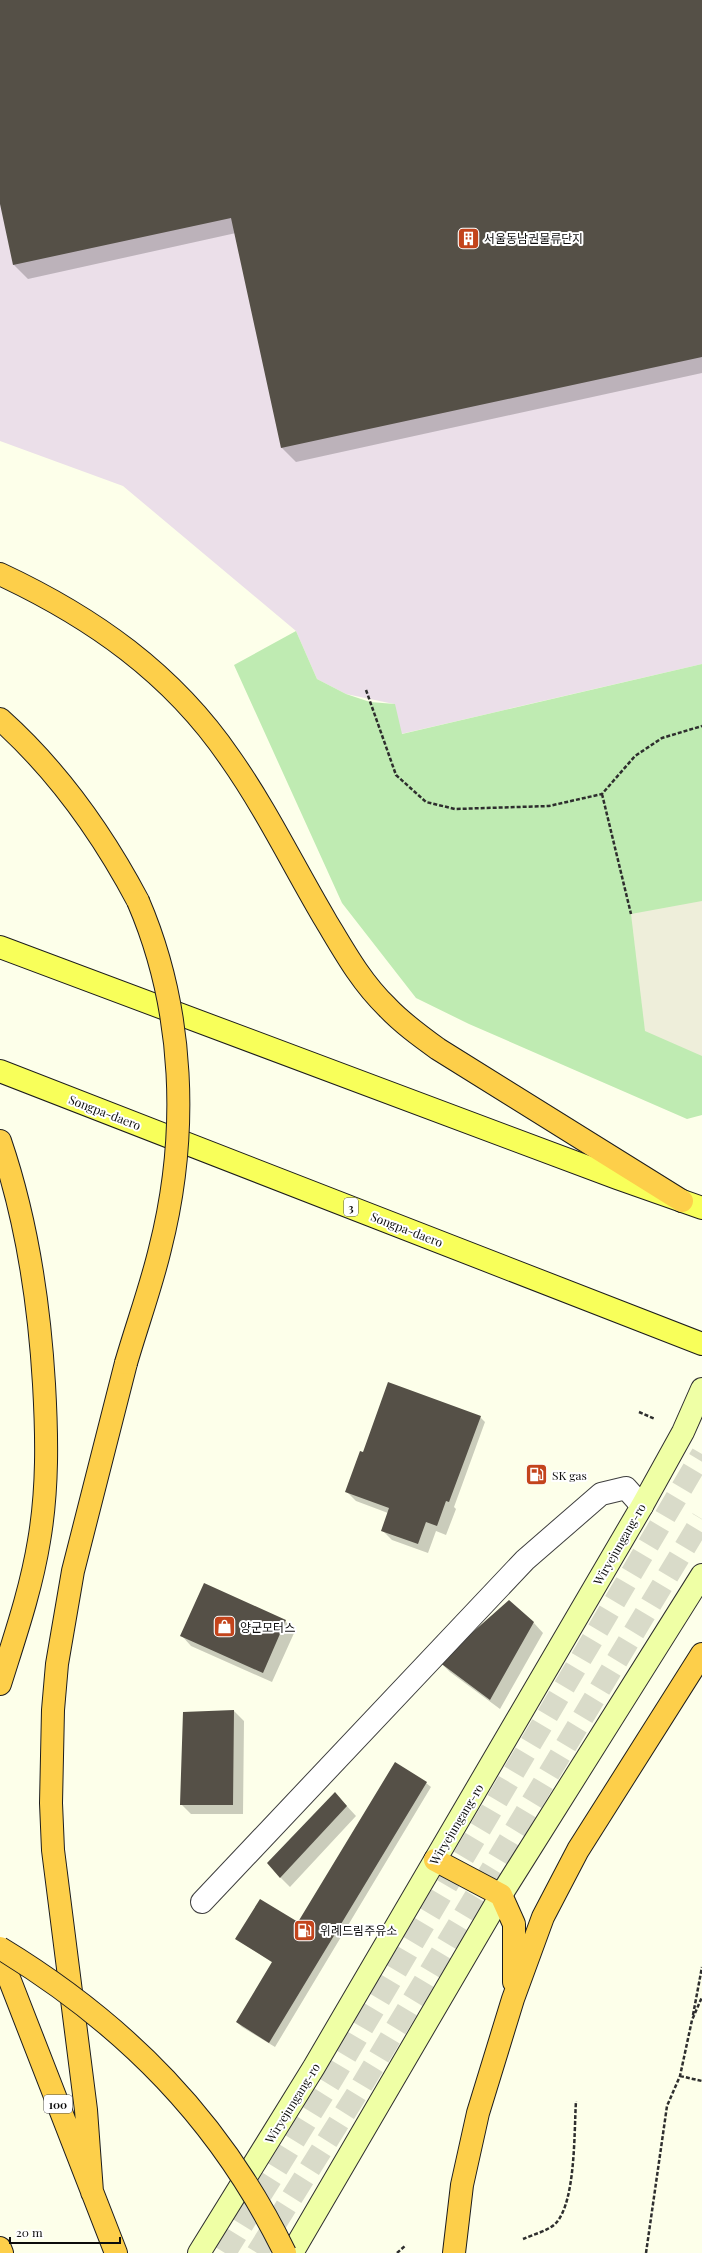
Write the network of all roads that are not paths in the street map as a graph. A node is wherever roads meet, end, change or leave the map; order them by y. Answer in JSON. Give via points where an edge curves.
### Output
{"nodes":[{"id":1,"x":0,"y":574,"type":"edge"},
{"id":2,"x":0,"y":719,"type":"edge"},
{"id":3,"x":0,"y":947,"type":"edge"},
{"id":4,"x":0,"y":1071,"type":"edge"},
{"id":5,"x":0,"y":1141,"type":"edge"},
{"id":6,"x":692,"y":1204,"type":"edge"},
{"id":7,"x":702,"y":1344,"type":"edge"},
{"id":8,"x":702,"y":1389,"type":"edge"},
{"id":9,"x":642,"y":1506,"type":"junction"},
{"id":10,"x":702,"y":1575,"type":"edge"},
{"id":11,"x":702,"y":1654,"type":"edge"},
{"id":12,"x":0,"y":1684,"type":"edge"},
{"id":13,"x":435,"y":1860,"type":"junction"},
{"id":14,"x":501,"y":1895,"type":"junction"},
{"id":15,"x":202,"y":1902,"type":"dead end"},
{"id":16,"x":0,"y":1948,"type":"edge"},
{"id":17,"x":0,"y":1955,"type":"edge"},
{"id":18,"x":513,"y":1999,"type":"junction"},
{"id":19,"x":92,"y":2192,"type":"junction"},
{"id":20,"x":0,"y":2248,"type":"edge"},
{"id":21,"x":2,"y":2253,"type":"edge"},
{"id":22,"x":116,"y":2253,"type":"edge"},
{"id":23,"x":199,"y":2253,"type":"edge"},
{"id":24,"x":285,"y":2253,"type":"edge"},
{"id":25,"x":292,"y":2253,"type":"edge"},
{"id":26,"x":454,"y":2253,"type":"edge"}],
"edges":[{"from":1,"to":6,"type":"highway","via":[[78,615],[122,645],[166,681],[200,717],[231,759],[257,801],[350,962],[386,1007],[414,1032],[438,1048]]},
{"from":2,"to":19,"type":"highway","bridge":true,"via":[[80,804],[117,861],[138,901],[152,934],[172,1016],[179,1116],[177,1156],[162,1242],[126,1363],[73,1571],[57,1664],[51,1804],[53,1850],[86,2110]]},
{"from":3,"to":6,"type":"main road"},
{"from":4,"to":7,"type":"main road","name":"Songpa-daero","number":"3"},
{"from":5,"to":12,"type":"highway","via":[[21,1209],[36,1286],[46,1424],[39,1540],[22,1618]]},
{"from":8,"to":9,"type":"main road","name":"Wiryejungang-ro","via":[[683,1432]]},
{"from":9,"to":13,"type":"main road","name":"Wiryejungang-ro"},
{"from":9,"to":15,"type":"lane","via":[[626,1488],[602,1494],[525,1560]]},
{"from":10,"to":14,"type":"main road"},
{"from":11,"to":18,"type":"highway","via":[[578,1850],[543,1917]]},
{"from":13,"to":14,"type":"highway"},
{"from":13,"to":23,"type":"main road","name":"Wiryejungang-ro","via":[[314,2067]]},
{"from":14,"to":18,"type":"highway","via":[[514,1924]]},
{"from":14,"to":25,"type":"main road"},
{"from":16,"to":24,"type":"highway","bridge":true,"via":[[74,1998],[159,2070],[182,2094],[222,2146],[263,2210]]},
{"from":17,"to":19,"type":"highway","number":"100"},
{"from":18,"to":26,"type":"highway","via":[[478,2113],[462,2184]]},
{"from":19,"to":22,"type":"highway","number":"100"},
{"from":20,"to":21,"type":"highway"}]}
